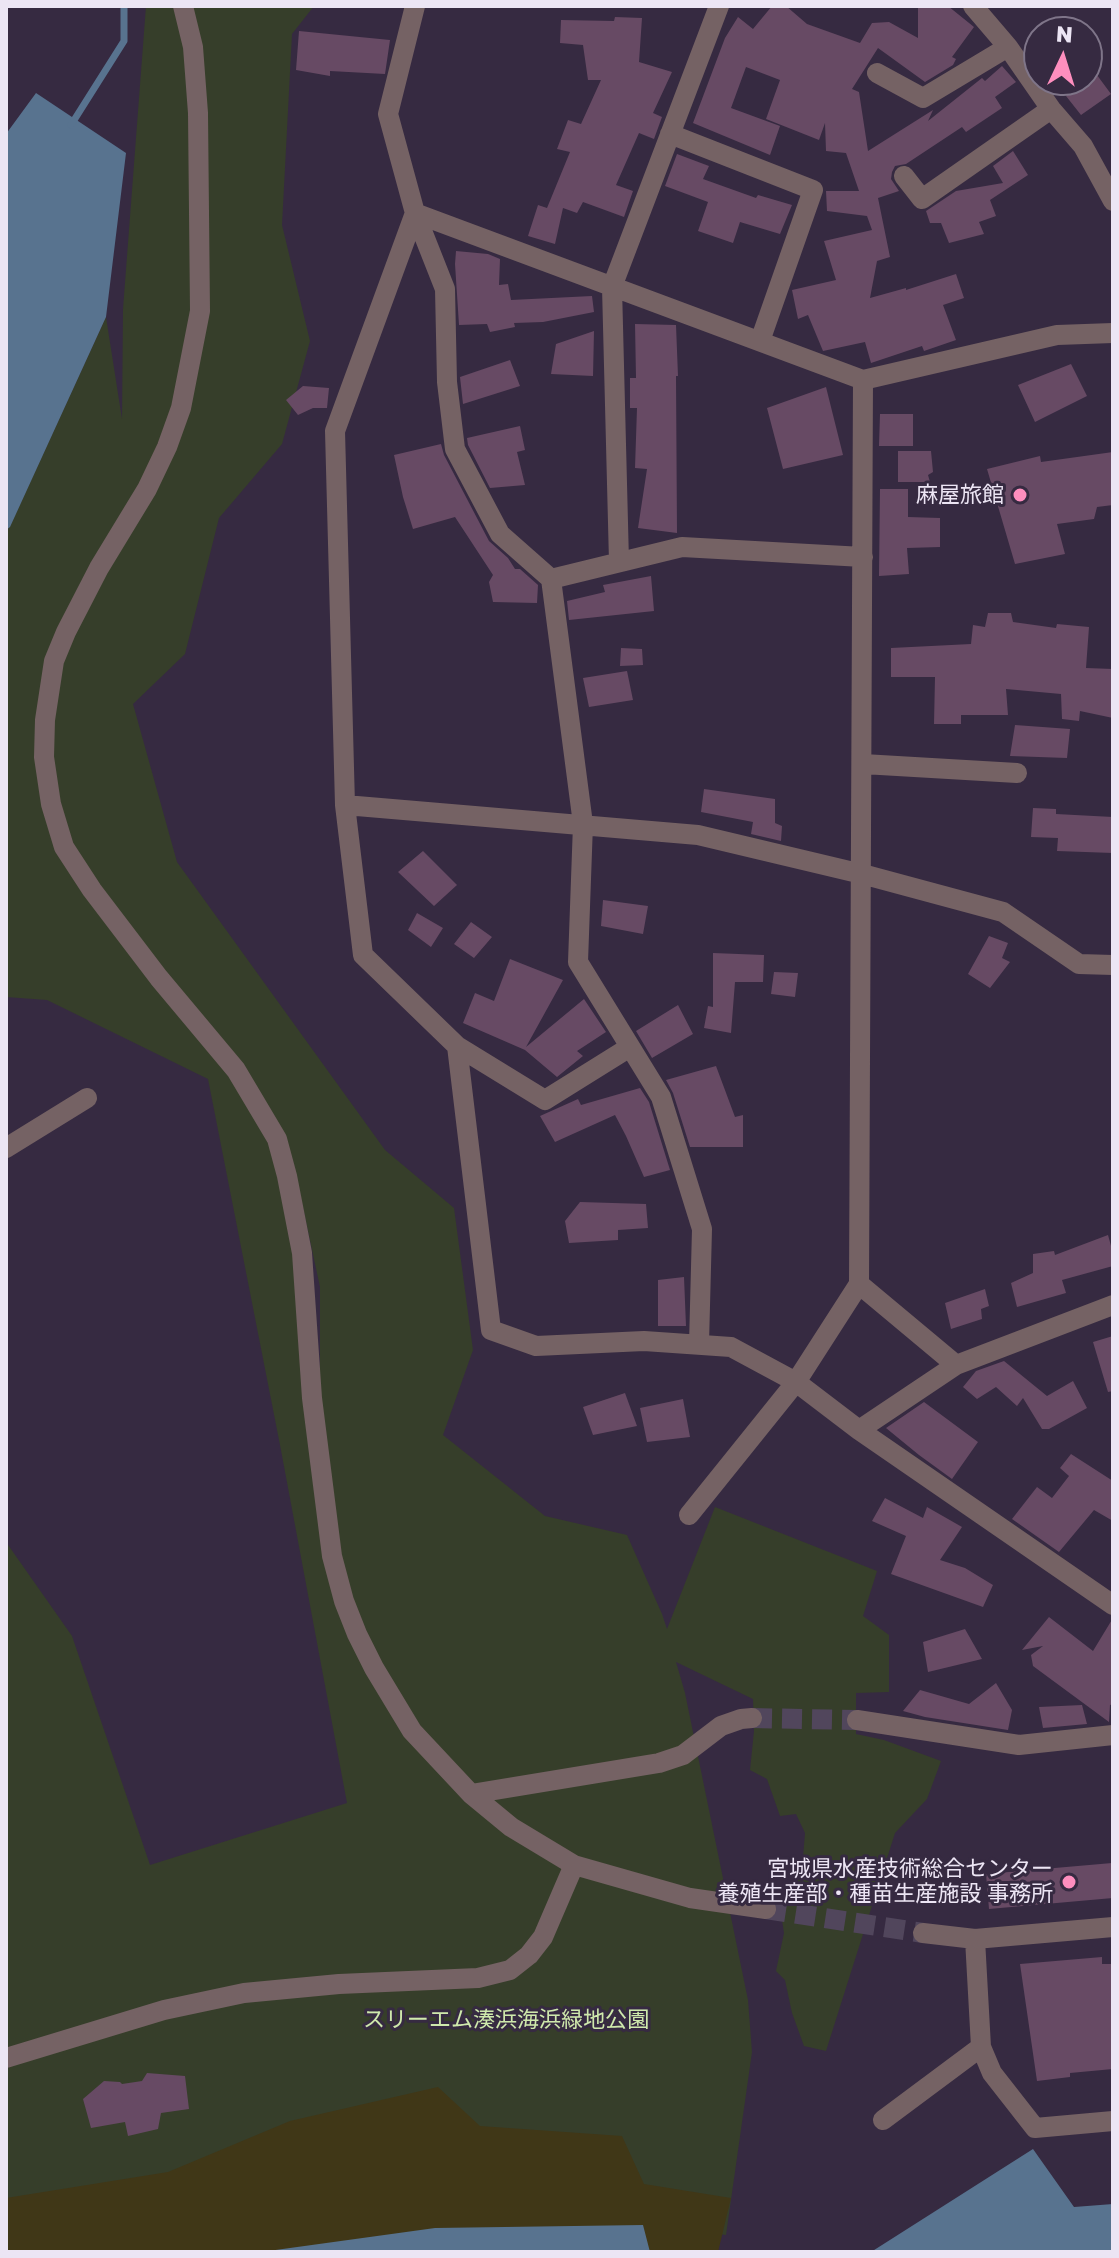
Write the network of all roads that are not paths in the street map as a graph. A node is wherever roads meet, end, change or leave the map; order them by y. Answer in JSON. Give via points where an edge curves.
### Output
{"nodes":[{"id":1,"x":183,"y":6,"type":"edge"},
{"id":2,"x":415,"y":6,"type":"edge"},
{"id":3,"x":719,"y":6,"type":"edge"},
{"id":4,"x":973,"y":6,"type":"edge"},
{"id":5,"x":1008,"y":47,"type":"junction"},
{"id":6,"x":877,"y":73,"type":"dead end"},
{"id":7,"x":1051,"y":109,"type":"junction"},
{"id":8,"x":670,"y":134,"type":"junction"},
{"id":9,"x":904,"y":176,"type":"dead end"},
{"id":10,"x":1113,"y":201,"type":"edge"},
{"id":11,"x":415,"y":213,"type":"junction"},
{"id":12,"x":612,"y":287,"type":"junction"},
{"id":13,"x":1113,"y":333,"type":"edge"},
{"id":14,"x":760,"y":341,"type":"junction"},
{"id":15,"x":863,"y":380,"type":"junction"},
{"id":16,"x":863,"y":557,"type":"junction"},
{"id":17,"x":619,"y":562,"type":"junction"},
{"id":18,"x":551,"y":579,"type":"junction"},
{"id":19,"x":863,"y":764,"type":"junction"},
{"id":20,"x":1017,"y":773,"type":"dead end"},
{"id":21,"x":345,"y":805,"type":"junction"},
{"id":22,"x":583,"y":824,"type":"junction"},
{"id":23,"x":862,"y":874,"type":"junction"},
{"id":24,"x":1113,"y":965,"type":"edge"},
{"id":25,"x":457,"y":1046,"type":"junction"},
{"id":26,"x":630,"y":1047,"type":"junction"},
{"id":27,"x":87,"y":1098,"type":"dead end"},
{"id":28,"x":6,"y":1148,"type":"edge"},
{"id":29,"x":859,"y":1284,"type":"junction"},
{"id":30,"x":1113,"y":1305,"type":"edge"},
{"id":31,"x":699,"y":1344,"type":"junction"},
{"id":32,"x":956,"y":1365,"type":"junction"},
{"id":33,"x":796,"y":1382,"type":"junction"},
{"id":34,"x":859,"y":1430,"type":"junction"},
{"id":35,"x":689,"y":1515,"type":"dead end"},
{"id":36,"x":1113,"y":1605,"type":"edge"},
{"id":37,"x":752,"y":1718,"type":"tunnel mouth"},
{"id":38,"x":857,"y":1720,"type":"tunnel mouth"},
{"id":39,"x":1113,"y":1735,"type":"edge"},
{"id":40,"x":471,"y":1794,"type":"junction"},
{"id":41,"x":574,"y":1865,"type":"junction"},
{"id":42,"x":766,"y":1909,"type":"tunnel mouth"},
{"id":43,"x":1113,"y":1927,"type":"edge"},
{"id":44,"x":923,"y":1933,"type":"tunnel mouth"},
{"id":45,"x":975,"y":1939,"type":"junction"},
{"id":46,"x":981,"y":2047,"type":"junction"},
{"id":47,"x":6,"y":2058,"type":"edge"},
{"id":48,"x":883,"y":2120,"type":"dead end"},
{"id":49,"x":1113,"y":2121,"type":"edge"}],
"edges":[{"from":1,"to":40,"type":"street","via":[[193,47],[198,113],[200,311],[181,408],[167,447],[54,661],[44,757],[51,804],[64,847],[92,890],[236,1070],[277,1139],[302,1253],[323,1491],[344,1601],[374,1668],[412,1731]]},
{"from":2,"to":11,"type":"street","via":[[388,114]]},
{"from":3,"to":8,"type":"street"},
{"from":4,"to":5,"type":"street"},
{"from":5,"to":6,"type":"street","via":[[923,98]]},
{"from":5,"to":7,"type":"street"},
{"from":7,"to":9,"type":"street","via":[[922,199]]},
{"from":7,"to":10,"type":"street","via":[[1083,146]]},
{"from":8,"to":12,"type":"street"},
{"from":8,"to":14,"type":"street","via":[[813,190]]},
{"from":11,"to":12,"type":"street"},
{"from":11,"to":18,"type":"street","via":[[445,289],[455,449],[500,534]]},
{"from":11,"to":21,"type":"street","via":[[335,431]]},
{"from":12,"to":14,"type":"street"},
{"from":12,"to":17,"type":"street"},
{"from":13,"to":15,"type":"street","via":[[1057,335]]},
{"from":14,"to":15,"type":"street"},
{"from":15,"to":16,"type":"street"},
{"from":16,"to":17,"type":"street","via":[[682,547]]},
{"from":16,"to":19,"type":"street"},
{"from":17,"to":18,"type":"street"},
{"from":18,"to":22,"type":"street"},
{"from":19,"to":20,"type":"street"},
{"from":19,"to":23,"type":"street"},
{"from":21,"to":22,"type":"street"},
{"from":21,"to":25,"type":"street","via":[[363,955]]},
{"from":22,"to":23,"type":"street","via":[[698,835]]},
{"from":22,"to":26,"type":"street","via":[[578,962]]},
{"from":23,"to":24,"type":"street","via":[[1003,912],[1079,964]]},
{"from":23,"to":29,"type":"street"},
{"from":25,"to":26,"type":"street","via":[[545,1100]]},
{"from":25,"to":31,"type":"street","via":[[491,1330],[536,1346]]},
{"from":26,"to":31,"type":"street","via":[[661,1097],[702,1229]]},
{"from":27,"to":28,"type":"street"},
{"from":29,"to":32,"type":"street"},
{"from":29,"to":33,"type":"street"},
{"from":30,"to":32,"type":"street"},
{"from":31,"to":33,"type":"street","via":[[731,1347]]},
{"from":32,"to":34,"type":"street"},
{"from":33,"to":34,"type":"street"},
{"from":33,"to":35,"type":"street"},
{"from":34,"to":36,"type":"street"},
{"from":37,"to":40,"type":"street","via":[[721,1726],[683,1755],[659,1763]]},
{"from":38,"to":39,"type":"street","via":[[1019,1745]]},
{"from":40,"to":41,"type":"street","via":[[511,1827]]},
{"from":41,"to":42,"type":"street","via":[[690,1898]]},
{"from":41,"to":47,"type":"street","via":[[543,1937],[510,1970],[478,1978],[244,1993],[164,2010]]},
{"from":43,"to":45,"type":"street"},
{"from":44,"to":45,"type":"street"},
{"from":45,"to":46,"type":"street"},
{"from":46,"to":48,"type":"street"},
{"from":46,"to":49,"type":"street","via":[[992,2073],[1035,2128]]}]}
